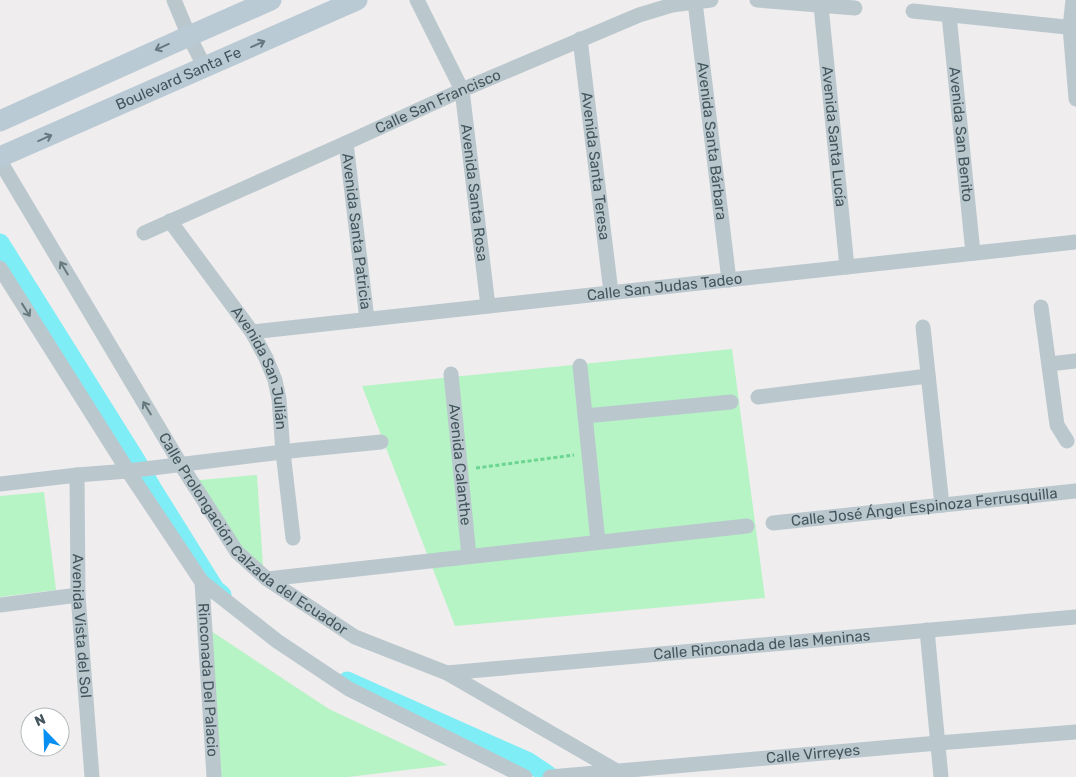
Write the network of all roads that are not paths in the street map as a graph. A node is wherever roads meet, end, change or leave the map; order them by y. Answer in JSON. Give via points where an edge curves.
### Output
{"nodes":[{"id":1,"x":174,"y":0,"type":"edge"},
{"id":2,"x":271,"y":0,"type":"edge"},
{"id":3,"x":357,"y":0,"type":"edge"},
{"id":4,"x":417,"y":0,"type":"edge"},
{"id":5,"x":711,"y":0,"type":"edge"},
{"id":6,"x":756,"y":0,"type":"edge"},
{"id":7,"x":1073,"y":0,"type":"edge"},
{"id":8,"x":695,"y":2,"type":"junction"},
{"id":9,"x":820,"y":6,"type":"junction"},
{"id":10,"x":855,"y":8,"type":"dead end"},
{"id":11,"x":913,"y":11,"type":"dead end"},
{"id":12,"x":948,"y":15,"type":"junction"},
{"id":13,"x":1073,"y":28,"type":"edge"},
{"id":14,"x":189,"y":36,"type":"junction"},
{"id":15,"x":580,"y":39,"type":"junction"},
{"id":16,"x":205,"y":68,"type":"junction"},
{"id":17,"x":462,"y":90,"type":"junction"},
{"id":18,"x":1076,"y":99,"type":"edge"},
{"id":19,"x":0,"y":121,"type":"edge"},
{"id":20,"x":346,"y":143,"type":"junction"},
{"id":21,"x":0,"y":157,"type":"edge"},
{"id":22,"x":0,"y":161,"type":"edge"},
{"id":23,"x":170,"y":221,"type":"junction"},
{"id":24,"x":144,"y":233,"type":"dead end"},
{"id":25,"x":1076,"y":242,"type":"edge"},
{"id":26,"x":973,"y":253,"type":"junction"},
{"id":27,"x":847,"y":267,"type":"junction"},
{"id":28,"x":0,"y":268,"type":"edge"},
{"id":29,"x":729,"y":280,"type":"junction"},
{"id":30,"x":611,"y":292,"type":"junction"},
{"id":31,"x":488,"y":306,"type":"junction"},
{"id":32,"x":1041,"y":307,"type":"dead end"},
{"id":33,"x":367,"y":319,"type":"junction"},
{"id":34,"x":923,"y":328,"type":"dead end"},
{"id":35,"x":252,"y":332,"type":"junction"},
{"id":36,"x":1076,"y":361,"type":"edge"},
{"id":37,"x":1049,"y":364,"type":"junction"},
{"id":38,"x":580,"y":366,"type":"dead end"},
{"id":39,"x":450,"y":374,"type":"dead end"},
{"id":40,"x":928,"y":376,"type":"junction"},
{"id":41,"x":758,"y":397,"type":"dead end"},
{"id":42,"x":732,"y":402,"type":"dead end"},
{"id":43,"x":585,"y":416,"type":"junction"},
{"id":44,"x":1067,"y":441,"type":"dead end"},
{"id":45,"x":381,"y":442,"type":"dead end"},
{"id":46,"x":283,"y":452,"type":"junction"},
{"id":47,"x":181,"y":464,"type":"junction"},
{"id":48,"x":134,"y":470,"type":"junction"},
{"id":49,"x":77,"y":475,"type":"junction"},
{"id":50,"x":0,"y":484,"type":"edge"},
{"id":51,"x":1076,"y":491,"type":"edge"},
{"id":52,"x":942,"y":505,"type":"junction"},
{"id":53,"x":773,"y":523,"type":"dead end"},
{"id":54,"x":747,"y":526,"type":"dead end"},
{"id":55,"x":293,"y":538,"type":"dead end"},
{"id":56,"x":598,"y":542,"type":"junction"},
{"id":57,"x":469,"y":556,"type":"junction"},
{"id":58,"x":267,"y":579,"type":"junction"},
{"id":59,"x":202,"y":582,"type":"junction"},
{"id":60,"x":78,"y":595,"type":"junction"},
{"id":61,"x":0,"y":605,"type":"edge"},
{"id":62,"x":1076,"y":617,"type":"edge"},
{"id":63,"x":927,"y":630,"type":"junction"},
{"id":64,"x":447,"y":673,"type":"junction"},
{"id":65,"x":1076,"y":732,"type":"edge"},
{"id":66,"x":938,"y":743,"type":"junction"},
{"id":67,"x":623,"y":774,"type":"edge"},
{"id":68,"x":92,"y":777,"type":"edge"},
{"id":69,"x":214,"y":777,"type":"edge"},
{"id":70,"x":525,"y":777,"type":"edge"},
{"id":71,"x":550,"y":777,"type":"edge"},
{"id":72,"x":942,"y":777,"type":"edge"}],
"edges":[{"from":1,"to":14,"type":"street"},
{"from":2,"to":14,"type":"street"},
{"from":16,"to":3,"type":"street","name":"Boulevard Santa Fe","one_way":true},
{"from":4,"to":17,"type":"street","name":"Avenida Santa Rosa"},
{"from":5,"to":8,"type":"street","name":"Calle San Francisco"},
{"from":6,"to":9,"type":"street"},
{"from":7,"to":13,"type":"street"},
{"from":8,"to":15,"type":"street","name":"Calle San Francisco","via":[[639,15]]},
{"from":8,"to":29,"type":"street","name":"Avenida Santa Bárbara"},
{"from":9,"to":10,"type":"street"},
{"from":9,"to":27,"type":"street","name":"Avenida Santa Lucía"},
{"from":11,"to":12,"type":"street"},
{"from":12,"to":13,"type":"street"},
{"from":12,"to":26,"type":"street","name":"Avenida San Benito"},
{"from":13,"to":18,"type":"street"},
{"from":14,"to":16,"type":"street"},
{"from":14,"to":19,"type":"street","one_way":true},
{"from":15,"to":17,"type":"street","name":"Calle San Francisco"},
{"from":15,"to":30,"type":"street","name":"Avenida Santa Teresa"},
{"from":21,"to":16,"type":"street","name":"Boulevard Santa Fe","one_way":true},
{"from":17,"to":20,"type":"street","name":"Calle San Francisco"},
{"from":17,"to":31,"type":"street","name":"Avenida Santa Rosa"},
{"from":20,"to":23,"type":"street","name":"Calle San Francisco"},
{"from":20,"to":33,"type":"street","name":"Avenida Santa Patricia"},
{"from":47,"to":22,"type":"street","name":"Calle Prolongación Calzada del Ecuador","one_way":true},
{"from":23,"to":24,"type":"street","name":"Calle San Francisco"},
{"from":23,"to":35,"type":"street","name":"Avenida San Julián"},
{"from":25,"to":26,"type":"street","name":"Calle San Judas Tadeo"},
{"from":26,"to":27,"type":"street","name":"Calle San Judas Tadeo"},
{"from":27,"to":29,"type":"street","name":"Calle San Judas Tadeo"},
{"from":28,"to":48,"type":"street","one_way":true},
{"from":29,"to":30,"type":"street","name":"Calle San Judas Tadeo"},
{"from":30,"to":31,"type":"street","name":"Calle San Judas Tadeo"},
{"from":31,"to":33,"type":"street","name":"Calle San Judas Tadeo"},
{"from":32,"to":37,"type":"street"},
{"from":33,"to":35,"type":"street","name":"Calle San Judas Tadeo"},
{"from":34,"to":40,"type":"street"},
{"from":35,"to":46,"type":"street","name":"Avenida San Julián","via":[[275,380]]},
{"from":36,"to":37,"type":"street"},
{"from":37,"to":44,"type":"street","via":[[1057,425]]},
{"from":38,"to":43,"type":"street"},
{"from":39,"to":57,"type":"street","name":"Avenida Calanthe"},
{"from":40,"to":41,"type":"street"},
{"from":40,"to":52,"type":"street"},
{"from":42,"to":43,"type":"street"},
{"from":43,"to":56,"type":"street"},
{"from":45,"to":46,"type":"street"},
{"from":46,"to":47,"type":"street"},
{"from":46,"to":55,"type":"street","name":"Avenida San Julián"},
{"from":47,"to":48,"type":"street"},
{"from":47,"to":58,"type":"street","name":"Calle Prolongación Calzada del Ecuador","via":[[237,552]]},
{"from":48,"to":49,"type":"street"},
{"from":48,"to":59,"type":"street"},
{"from":49,"to":50,"type":"street"},
{"from":49,"to":60,"type":"street","name":"Avenida Vista del Sol"},
{"from":51,"to":52,"type":"street","name":"Calle José Ángel Espinoza Ferrusquilla"},
{"from":52,"to":53,"type":"street","name":"Calle José Ángel Espinoza Ferrusquilla"},
{"from":54,"to":56,"type":"street"},
{"from":56,"to":57,"type":"street"},
{"from":57,"to":58,"type":"street"},
{"from":58,"to":64,"type":"street","name":"Calle Prolongación Calzada del Ecuador","via":[[356,637]]},
{"from":59,"to":69,"type":"street","name":"Rinconada Del Palacio"},
{"from":59,"to":70,"type":"street","via":[[277,641],[349,689]]},
{"from":60,"to":61,"type":"street"},
{"from":60,"to":68,"type":"street","name":"Avenida Vista del Sol"},
{"from":62,"to":63,"type":"street","name":"Calle Rinconada de las Meninas"},
{"from":63,"to":64,"type":"street","name":"Calle Rinconada de las Meninas"},
{"from":63,"to":66,"type":"street"},
{"from":64,"to":67,"type":"street","name":"Calle Prolongación Calzada del Ecuador"},
{"from":65,"to":66,"type":"street","name":"Calle Virreyes"},
{"from":66,"to":67,"type":"street","name":"Calle Virreyes"},
{"from":66,"to":72,"type":"street"},
{"from":67,"to":71,"type":"street","name":"Calle Virreyes","via":[[583,773]]}]}
